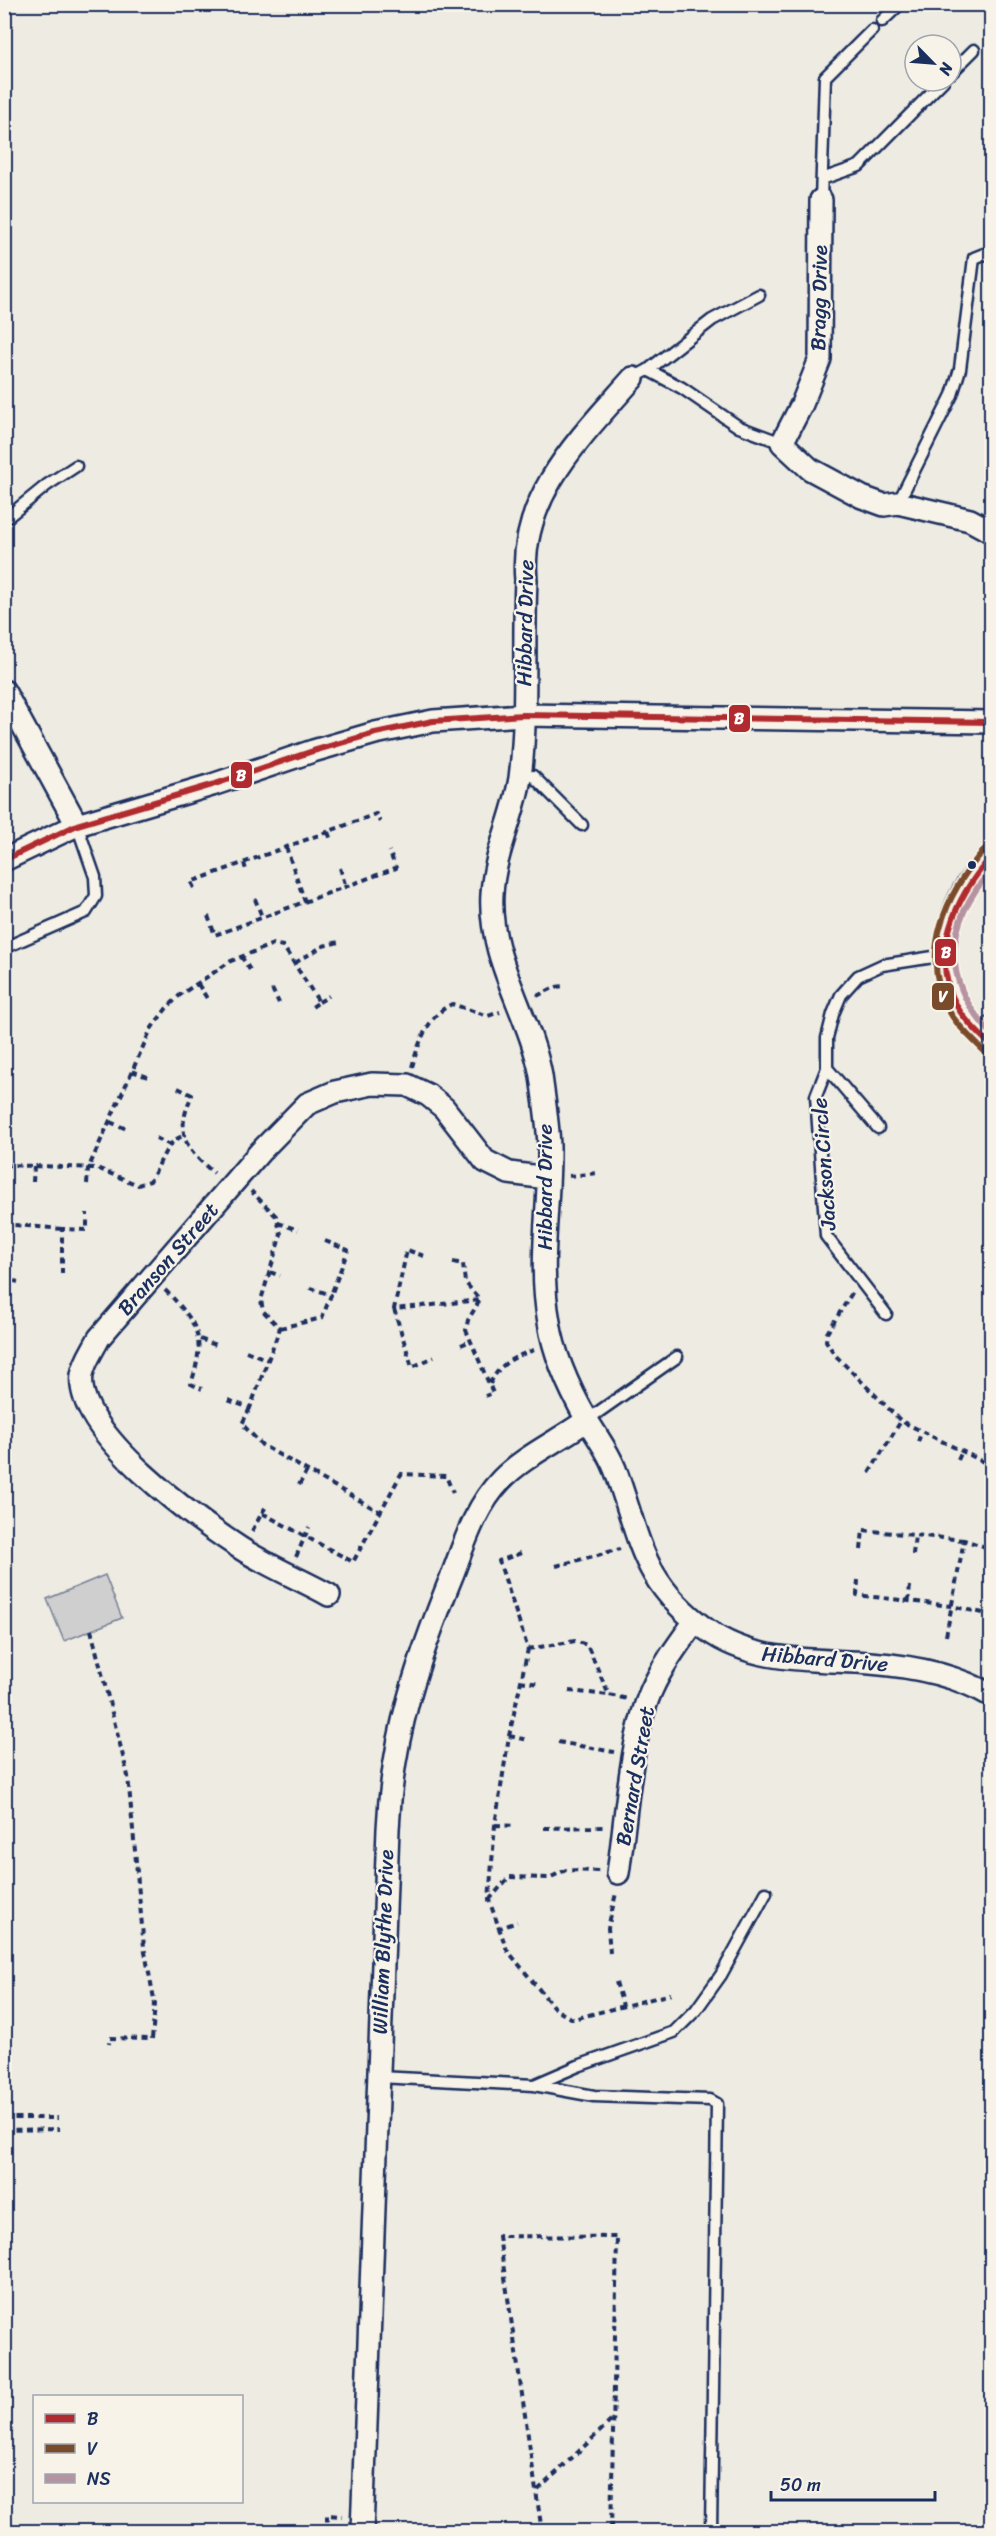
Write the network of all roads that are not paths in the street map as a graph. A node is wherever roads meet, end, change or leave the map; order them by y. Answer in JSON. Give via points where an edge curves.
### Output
{"nodes":[{"id":1,"x":900,"y":4,"type":"edge"},
{"id":2,"x":882,"y":21,"type":"dead end"},
{"id":3,"x":872,"y":30,"type":"dead end"},
{"id":4,"x":974,"y":50,"type":"dead end"},
{"id":5,"x":963,"y":61,"type":"edge"},
{"id":6,"x":931,"y":93,"type":"edge"},
{"id":7,"x":821,"y":189,"type":"junction"},
{"id":8,"x":992,"y":255,"type":"edge"},
{"id":9,"x":759,"y":295,"type":"dead end"},
{"id":10,"x":640,"y":374,"type":"junction"},
{"id":11,"x":782,"y":442,"type":"junction"},
{"id":12,"x":76,"y":466,"type":"dead end"},
{"id":13,"x":898,"y":503,"type":"junction"},
{"id":14,"x":4,"y":520,"type":"edge"},
{"id":15,"x":992,"y":532,"type":"edge"},
{"id":16,"x":4,"y":691,"type":"edge"},
{"id":17,"x":523,"y":715,"type":"junction"},
{"id":18,"x":992,"y":722,"type":"edge"},
{"id":19,"x":532,"y":776,"type":"dead end"},
{"id":20,"x":77,"y":825,"type":"junction"},
{"id":21,"x":582,"y":825,"type":"dead end"},
{"id":22,"x":992,"y":855,"type":"edge"},
{"id":23,"x":4,"y":860,"type":"edge"},
{"id":24,"x":4,"y":948,"type":"edge"},
{"id":25,"x":946,"y":955,"type":"junction"},
{"id":26,"x":987,"y":1033,"type":"edge"},
{"id":27,"x":827,"y":1068,"type":"junction"},
{"id":28,"x":878,"y":1128,"type":"dead end"},
{"id":29,"x":547,"y":1178,"type":"junction"},
{"id":30,"x":886,"y":1314,"type":"dead end"},
{"id":31,"x":677,"y":1357,"type":"dead end"},
{"id":32,"x":587,"y":1420,"type":"junction"},
{"id":33,"x":329,"y":1595,"type":"dead end"},
{"id":34,"x":695,"y":1621,"type":"junction"},
{"id":35,"x":992,"y":1696,"type":"edge"},
{"id":36,"x":618,"y":1873,"type":"road end"},
{"id":37,"x":766,"y":1893,"type":"dead end"},
{"id":38,"x":379,"y":2077,"type":"junction"},
{"id":39,"x":534,"y":2085,"type":"junction"},
{"id":40,"x":362,"y":2532,"type":"edge"},
{"id":41,"x":711,"y":2532,"type":"edge"}],
"edges":[{"from":1,"to":2,"type":"lane"},
{"from":3,"to":7,"type":"lane","via":[[825,77]]},
{"from":4,"to":5,"type":"lane"},
{"from":6,"to":7,"type":"lane","via":[[859,166]]},
{"from":7,"to":11,"type":"street","name":"Bragg Drive","via":[[820,359]]},
{"from":8,"to":13,"type":"lane","via":[[974,258],[960,369]]},
{"from":9,"to":10,"type":"lane","via":[[712,320]]},
{"from":10,"to":11,"type":"lane","via":[[682,388],[739,427]]},
{"from":10,"to":17,"type":"street","name":"Hibbard Drive","via":[[557,467],[538,501],[524,560]]},
{"from":11,"to":13,"type":"street","via":[[810,469],[862,497],[884,506]]},
{"from":12,"to":14,"type":"lane"},
{"from":13,"to":15,"type":"street","via":[[970,520]]},
{"from":16,"to":20,"type":"street"},
{"from":17,"to":18,"type":"street"},
{"from":17,"to":20,"type":"street","via":[[433,721],[375,733]]},
{"from":17,"to":29,"type":"street","name":"Hibbard Drive","via":[[520,776],[495,870],[493,919],[497,945],[536,1050],[549,1146]]},
{"from":19,"to":21,"type":"lane"},
{"from":20,"to":23,"type":"street"},
{"from":20,"to":24,"type":"lane","via":[[95,877],[96,896],[86,912]]},
{"from":22,"to":25,"type":"street","via":[[968,884],[951,921]]},
{"from":25,"to":26,"type":"street","via":[[947,984],[957,1008]]},
{"from":25,"to":27,"type":"lane","name":"Jackson Circle","via":[[882,965],[858,976],[841,995],[832,1014]]},
{"from":27,"to":28,"type":"lane","name":"Jackson Circle"},
{"from":27,"to":30,"type":"lane","name":"Jackson Circle","via":[[816,1096],[826,1236]]},
{"from":29,"to":32,"type":"street","name":"Hibbard Drive","via":[[544,1241],[548,1320],[553,1343]]},
{"from":29,"to":33,"type":"street","name":"Branson Street","via":[[509,1173],[485,1161],[444,1108],[407,1085],[372,1084],[335,1092],[308,1104],[234,1182],[99,1338],[89,1357],[82,1376],[85,1401],[101,1430],[153,1483],[242,1549]]},
{"from":31,"to":32,"type":"lane"},
{"from":32,"to":34,"type":"street","name":"Hibbard Drive","via":[[613,1464],[637,1543],[661,1587]]},
{"from":32,"to":38,"type":"street","name":"William Blythe Drive","via":[[514,1469],[490,1494],[472,1523],[415,1672],[400,1727],[389,1797]]},
{"from":34,"to":35,"type":"street","name":"Hibbard Drive","via":[[727,1643],[764,1655],[915,1669],[953,1678]]},
{"from":34,"to":36,"type":"street","name":"Bernard Street","via":[[658,1676],[646,1704]]},
{"from":37,"to":39,"type":"lane","via":[[722,1976],[674,2032]]},
{"from":38,"to":39,"type":"lane"},
{"from":38,"to":40,"type":"street","name":"William Blythe Drive"},
{"from":39,"to":41,"type":"lane","via":[[594,2096],[710,2100],[717,2104]]}]}
